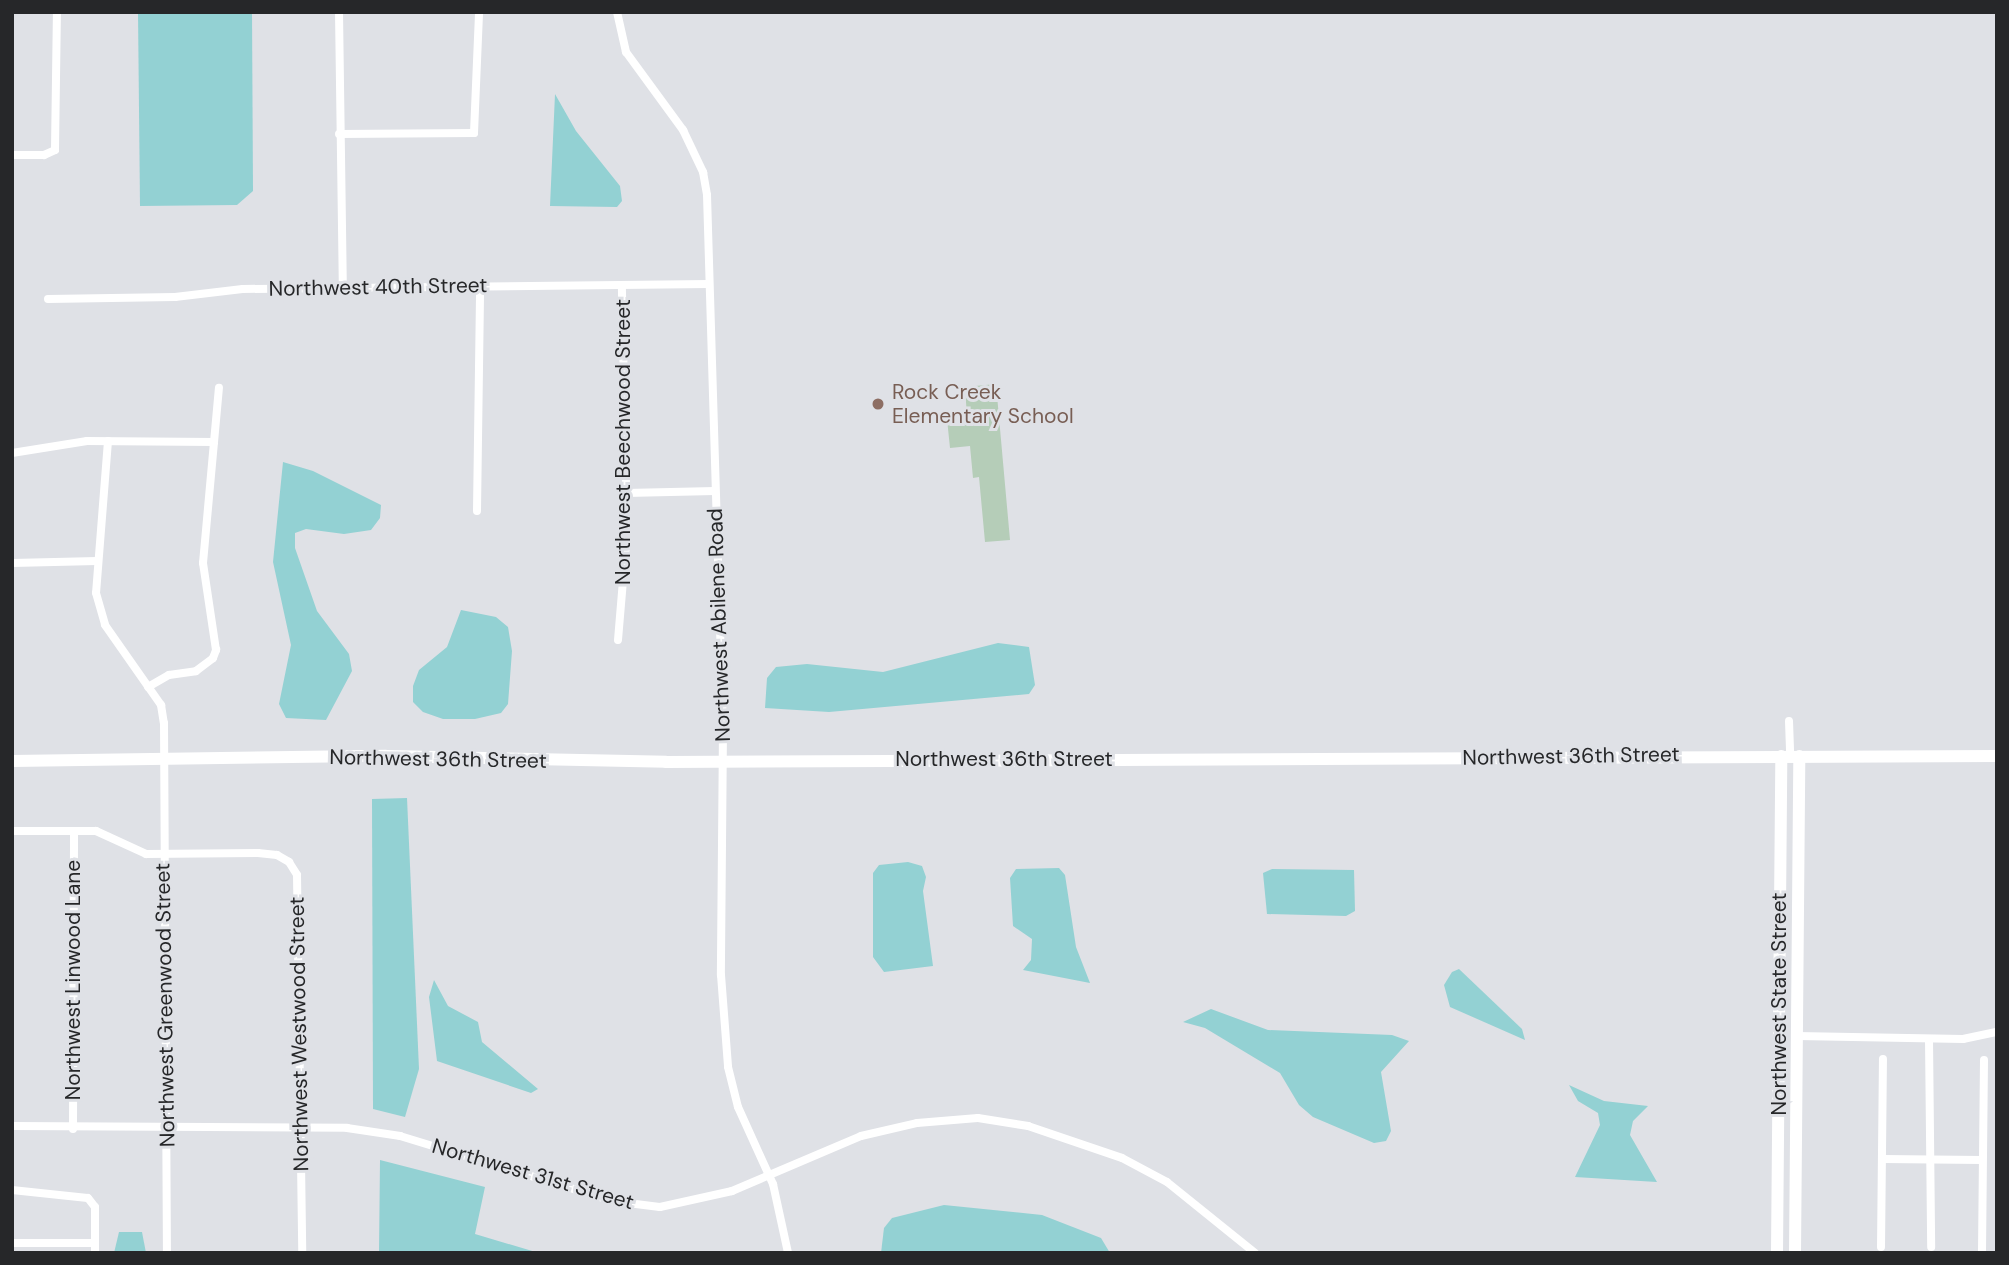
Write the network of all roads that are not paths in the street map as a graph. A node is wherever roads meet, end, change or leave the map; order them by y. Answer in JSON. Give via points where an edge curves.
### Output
{"nodes":[{"id":1,"x":57,"y":12,"type":"edge"},
{"id":2,"x":339,"y":12,"type":"edge"},
{"id":3,"x":479,"y":12,"type":"edge"},
{"id":4,"x":617,"y":12,"type":"edge"},
{"id":5,"x":339,"y":134,"type":"junction"},
{"id":6,"x":12,"y":155,"type":"edge"},
{"id":7,"x":709,"y":284,"type":"junction"},
{"id":8,"x":480,"y":286,"type":"junction"},
{"id":9,"x":622,"y":286,"type":"junction"},
{"id":10,"x":343,"y":287,"type":"junction"},
{"id":11,"x":48,"y":299,"type":"dead end"},
{"id":12,"x":219,"y":388,"type":"dead end"},
{"id":13,"x":108,"y":441,"type":"junction"},
{"id":14,"x":214,"y":442,"type":"junction"},
{"id":15,"x":12,"y":453,"type":"edge"},
{"id":16,"x":715,"y":491,"type":"junction"},
{"id":17,"x":626,"y":493,"type":"junction"},
{"id":18,"x":477,"y":511,"type":"dead end"},
{"id":19,"x":97,"y":561,"type":"junction"},
{"id":20,"x":12,"y":563,"type":"edge"},
{"id":21,"x":618,"y":640,"type":"dead end"},
{"id":22,"x":148,"y":687,"type":"junction"},
{"id":23,"x":1789,"y":721,"type":"dead end"},
{"id":24,"x":1790,"y":756,"type":"junction"},
{"id":25,"x":1997,"y":756,"type":"edge"},
{"id":26,"x":163,"y":758,"type":"junction"},
{"id":27,"x":12,"y":761,"type":"edge"},
{"id":28,"x":723,"y":761,"type":"junction"},
{"id":29,"x":12,"y":831,"type":"edge"},
{"id":30,"x":74,"y":831,"type":"junction"},
{"id":31,"x":164,"y":854,"type":"junction"},
{"id":32,"x":1997,"y":1032,"type":"edge"},
{"id":33,"x":1797,"y":1035,"type":"junction"},
{"id":34,"x":1929,"y":1038,"type":"junction"},
{"id":35,"x":1883,"y":1059,"type":"dead end"},
{"id":36,"x":1984,"y":1060,"type":"dead end"},
{"id":37,"x":12,"y":1126,"type":"edge"},
{"id":38,"x":301,"y":1127,"type":"junction"},
{"id":39,"x":166,"y":1128,"type":"junction"},
{"id":40,"x":73,"y":1129,"type":"junction"},
{"id":41,"x":1883,"y":1158,"type":"junction"},
{"id":42,"x":1930,"y":1158,"type":"junction"},
{"id":43,"x":1982,"y":1160,"type":"junction"},
{"id":44,"x":769,"y":1174,"type":"junction"},
{"id":45,"x":12,"y":1190,"type":"edge"},
{"id":46,"x":12,"y":1243,"type":"edge"},
{"id":47,"x":1244,"y":1244,"type":"junction"},
{"id":48,"x":1881,"y":1247,"type":"dead end"},
{"id":49,"x":1931,"y":1247,"type":"dead end"},
{"id":50,"x":95,"y":1248,"type":"edge"},
{"id":51,"x":1982,"y":1251,"type":"edge"},
{"id":52,"x":167,"y":1253,"type":"edge"},
{"id":53,"x":302,"y":1253,"type":"edge"},
{"id":54,"x":788,"y":1253,"type":"edge"},
{"id":55,"x":1238,"y":1253,"type":"edge"},
{"id":56,"x":1255,"y":1253,"type":"edge"},
{"id":57,"x":1777,"y":1253,"type":"edge"},
{"id":58,"x":1795,"y":1253,"type":"edge"}],
"edges":[{"from":1,"to":6,"type":"street","via":[[55,149],[44,155]]},
{"from":2,"to":5,"type":"street"},
{"from":3,"to":5,"type":"street","via":[[474,133]]},
{"from":4,"to":7,"type":"street","name":"Northwest Abilene Road","via":[[626,52],[637,73],[682,130],[703,172]]},
{"from":5,"to":10,"type":"street"},
{"from":7,"to":9,"type":"street","name":"Northwest 40th Street"},
{"from":7,"to":16,"type":"street","name":"Northwest Abilene Road"},
{"from":8,"to":9,"type":"street","name":"Northwest 40th Street"},
{"from":8,"to":10,"type":"street","name":"Northwest 40th Street"},
{"from":8,"to":18,"type":"street"},
{"from":9,"to":17,"type":"street","name":"Northwest Beechwood Street"},
{"from":10,"to":11,"type":"street","name":"Northwest 40th Street"},
{"from":12,"to":14,"type":"street"},
{"from":13,"to":14,"type":"street"},
{"from":13,"to":15,"type":"street"},
{"from":13,"to":19,"type":"street"},
{"from":14,"to":22,"type":"street","via":[[203,563],[216,650],[213,659],[196,671],[169,675]]},
{"from":16,"to":17,"type":"street"},
{"from":16,"to":28,"type":"street","name":"Northwest Abilene Road"},
{"from":17,"to":21,"type":"street","name":"Northwest Beechwood Street","via":[[626,582]]},
{"from":19,"to":20,"type":"street"},
{"from":19,"to":22,"type":"street","via":[[96,593],[105,625]]},
{"from":22,"to":26,"type":"street","via":[[161,705]]},
{"from":23,"to":24,"type":"street"},
{"from":24,"to":25,"type":"main road","name":"Northwest 36th Street"},
{"from":24,"to":28,"type":"main road","name":"Northwest 36th Street"},
{"from":24,"to":33,"type":"main road","name":"Northwest State Street"},
{"from":24,"to":57,"type":"main road","name":"Northwest State Street"},
{"from":26,"to":27,"type":"main road","name":"Northwest 36th Street"},
{"from":26,"to":28,"type":"main road","name":"Northwest 36th Street"},
{"from":26,"to":31,"type":"street","name":"Northwest Greenwood Street"},
{"from":28,"to":44,"type":"street","name":"Northwest Abilene Road","via":[[721,975],[728,1067],[738,1107]]},
{"from":29,"to":30,"type":"street","name":"Northwest Westwood Street"},
{"from":30,"to":31,"type":"street","name":"Northwest Westwood Street","via":[[96,831],[131,850]]},
{"from":30,"to":40,"type":"street","name":"Northwest Linwood Lane"},
{"from":31,"to":38,"type":"street","name":"Northwest Westwood Street","via":[[277,855],[297,874]]},
{"from":31,"to":39,"type":"street","name":"Northwest Greenwood Street"},
{"from":32,"to":34,"type":"street"},
{"from":33,"to":34,"type":"street"},
{"from":33,"to":58,"type":"main road","name":"Northwest State Street"},
{"from":34,"to":42,"type":"street"},
{"from":35,"to":41,"type":"street"},
{"from":36,"to":43,"type":"street"},
{"from":37,"to":40,"type":"street","name":"Northwest 31st Street"},
{"from":38,"to":39,"type":"street","name":"Northwest 31st Street"},
{"from":38,"to":44,"type":"street","name":"Northwest 31st Street","via":[[400,1136],[612,1201],[660,1207],[732,1191]]},
{"from":38,"to":53,"type":"street","name":"Northwest Westwood Street"},
{"from":39,"to":40,"type":"street","name":"Northwest 31st Street"},
{"from":39,"to":52,"type":"street","name":"Northwest Greenwood Street"},
{"from":41,"to":42,"type":"street"},
{"from":41,"to":48,"type":"street"},
{"from":42,"to":43,"type":"street"},
{"from":42,"to":49,"type":"street"},
{"from":43,"to":51,"type":"street"},
{"from":44,"to":47,"type":"street","name":"Northwest 31st Street","via":[[861,1136],[917,1123],[978,1118],[1028,1126],[1089,1145],[1156,1176]]},
{"from":44,"to":54,"type":"street","name":"Northwest Abilene Road","via":[[783,1216]]},
{"from":45,"to":50,"type":"street","via":[[88,1198],[95,1207]]},
{"from":46,"to":50,"type":"street"},
{"from":47,"to":55,"type":"street"},
{"from":47,"to":56,"type":"street","name":"Northwest 31st Street"}]}
